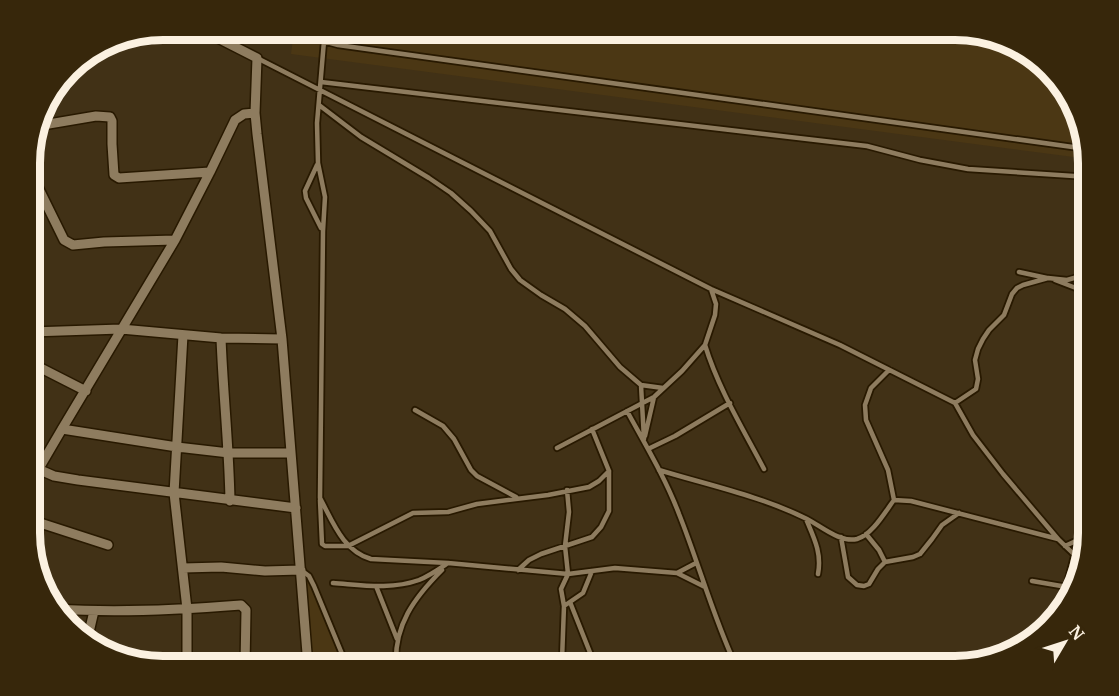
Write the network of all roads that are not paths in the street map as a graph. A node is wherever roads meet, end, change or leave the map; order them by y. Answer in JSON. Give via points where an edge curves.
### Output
{"nodes":[{"id":1,"x":223,"y":41,"type":"edge"},
{"id":2,"x":324,"y":41,"type":"joint"},
{"id":3,"x":257,"y":58,"type":"junction"},
{"id":4,"x":321,"y":82,"type":"junction"},
{"id":5,"x":320,"y":91,"type":"junction"},
{"id":6,"x":318,"y":105,"type":"junction"},
{"id":7,"x":255,"y":113,"type":"junction"},
{"id":8,"x":47,"y":124,"type":"edge"},
{"id":9,"x":1077,"y":148,"type":"edge"},
{"id":10,"x":318,"y":164,"type":"junction"},
{"id":11,"x":210,"y":172,"type":"junction"},
{"id":12,"x":1078,"y":176,"type":"edge"},
{"id":13,"x":40,"y":191,"type":"edge"},
{"id":14,"x":323,"y":231,"type":"junction"},
{"id":15,"x":175,"y":240,"type":"junction"},
{"id":16,"x":1019,"y":272,"type":"dead end"},
{"id":17,"x":1078,"y":277,"type":"edge"},
{"id":18,"x":1048,"y":278,"type":"junction"},
{"id":19,"x":711,"y":289,"type":"junction"},
{"id":20,"x":1078,"y":289,"type":"edge"},
{"id":21,"x":121,"y":329,"type":"junction"},
{"id":22,"x":40,"y":332,"type":"edge"},
{"id":23,"x":183,"y":335,"type":"junction"},
{"id":24,"x":221,"y":338,"type":"junction"},
{"id":25,"x":282,"y":339,"type":"junction"},
{"id":26,"x":705,"y":345,"type":"junction"},
{"id":27,"x":40,"y":368,"type":"edge"},
{"id":28,"x":889,"y":370,"type":"junction"},
{"id":29,"x":642,"y":385,"type":"junction"},
{"id":30,"x":663,"y":388,"type":"junction"},
{"id":31,"x":86,"y":391,"type":"junction"},
{"id":32,"x":654,"y":397,"type":"junction"},
{"id":33,"x":642,"y":403,"type":"junction"},
{"id":34,"x":730,"y":403,"type":"junction"},
{"id":35,"x":955,"y":403,"type":"junction"},
{"id":36,"x":415,"y":410,"type":"dead end"},
{"id":37,"x":627,"y":411,"type":"junction"},
{"id":38,"x":62,"y":429,"type":"junction"},
{"id":39,"x":592,"y":429,"type":"junction"},
{"id":40,"x":644,"y":441,"type":"junction"},
{"id":41,"x":177,"y":447,"type":"junction"},
{"id":42,"x":556,"y":448,"type":"dead end"},
{"id":43,"x":648,"y":449,"type":"junction"},
{"id":44,"x":229,"y":453,"type":"junction"},
{"id":45,"x":291,"y":453,"type":"junction"},
{"id":46,"x":40,"y":461,"type":"edge"},
{"id":47,"x":764,"y":469,"type":"dead end"},
{"id":48,"x":40,"y":470,"type":"edge"},
{"id":49,"x":659,"y":470,"type":"junction"},
{"id":50,"x":609,"y":471,"type":"junction"},
{"id":51,"x":567,"y":490,"type":"junction"},
{"id":52,"x":174,"y":493,"type":"junction"},
{"id":53,"x":320,"y":498,"type":"junction"},
{"id":54,"x":517,"y":498,"type":"junction"},
{"id":55,"x":894,"y":500,"type":"junction"},
{"id":56,"x":230,"y":501,"type":"junction"},
{"id":57,"x":296,"y":508,"type":"junction"},
{"id":58,"x":959,"y":513,"type":"junction"},
{"id":59,"x":806,"y":518,"type":"junction"},
{"id":60,"x":333,"y":522,"type":"junction"},
{"id":61,"x":40,"y":523,"type":"edge"},
{"id":62,"x":321,"y":529,"type":"junction"},
{"id":63,"x":866,"y":534,"type":"junction"},
{"id":64,"x":841,"y":537,"type":"junction"},
{"id":65,"x":1058,"y":539,"type":"junction"},
{"id":66,"x":1078,"y":540,"type":"edge"},
{"id":67,"x":108,"y":545,"type":"dead end"},
{"id":68,"x":348,"y":546,"type":"junction"},
{"id":69,"x":565,"y":546,"type":"junction"},
{"id":70,"x":1065,"y":546,"type":"junction"},
{"id":71,"x":1074,"y":556,"type":"joint"},
{"id":72,"x":885,"y":562,"type":"junction"},
{"id":73,"x":448,"y":563,"type":"junction"},
{"id":74,"x":696,"y":563,"type":"junction"},
{"id":75,"x":183,"y":568,"type":"junction"},
{"id":76,"x":301,"y":570,"type":"junction"},
{"id":77,"x":518,"y":570,"type":"junction"},
{"id":78,"x":592,"y":571,"type":"junction"},
{"id":79,"x":676,"y":573,"type":"junction"},
{"id":80,"x":568,"y":574,"type":"junction"},
{"id":81,"x":818,"y":574,"type":"dead end"},
{"id":82,"x":1032,"y":581,"type":"dead end"},
{"id":83,"x":333,"y":583,"type":"dead end"},
{"id":84,"x":1067,"y":585,"type":"edge"},
{"id":85,"x":376,"y":586,"type":"junction"},
{"id":86,"x":705,"y":587,"type":"junction"},
{"id":87,"x":1066,"y":587,"type":"edge"},
{"id":88,"x":570,"y":602,"type":"junction"},
{"id":89,"x":564,"y":606,"type":"junction"},
{"id":90,"x":187,"y":609,"type":"junction"},
{"id":91,"x":68,"y":610,"type":"edge"},
{"id":92,"x":94,"y":611,"type":"junction"},
{"id":93,"x":89,"y":630,"type":"edge"},
{"id":94,"x":397,"y":639,"type":"junction"},
{"id":95,"x":730,"y":654,"type":"edge"},
{"id":96,"x":592,"y":655,"type":"edge"},
{"id":97,"x":187,"y":656,"type":"edge"},
{"id":98,"x":245,"y":656,"type":"edge"},
{"id":99,"x":307,"y":656,"type":"edge"},
{"id":100,"x":343,"y":656,"type":"edge"},
{"id":101,"x":396,"y":656,"type":"edge"},
{"id":102,"x":561,"y":656,"type":"edge"}],
"edges":[{"from":1,"to":3,"type":"street"},
{"from":2,"to":4,"type":"lane"},
{"from":2,"to":9,"type":"lane"},
{"from":3,"to":5,"type":"lane"},
{"from":3,"to":7,"type":"street"},
{"from":4,"to":5,"type":"lane"},
{"from":4,"to":12,"type":"lane","via":[[867,146],[968,169]]},
{"from":5,"to":6,"type":"lane"},
{"from":5,"to":19,"type":"lane"},
{"from":6,"to":10,"type":"lane"},
{"from":6,"to":29,"type":"lane","via":[[451,193],[490,231],[520,280],[585,326],[620,367]]},
{"from":7,"to":11,"type":"street","via":[[235,120]]},
{"from":7,"to":25,"type":"street"},
{"from":8,"to":11,"type":"street","via":[[110,117],[114,175],[119,178]]},
{"from":10,"to":14,"type":"lane","via":[[325,197]]},
{"from":10,"to":14,"type":"lane","via":[[305,190]]},
{"from":11,"to":15,"type":"street"},
{"from":13,"to":15,"type":"street","via":[[64,240],[73,245]]},
{"from":14,"to":53,"type":"lane"},
{"from":15,"to":21,"type":"street"},
{"from":16,"to":18,"type":"lane"},
{"from":17,"to":18,"type":"lane"},
{"from":18,"to":20,"type":"lane"},
{"from":18,"to":35,"type":"lane","via":[[1023,285],[1012,294],[1004,315],[978,349],[976,389]]},
{"from":19,"to":26,"type":"lane","via":[[715,315]]},
{"from":19,"to":28,"type":"lane"},
{"from":21,"to":22,"type":"street"},
{"from":21,"to":23,"type":"street"},
{"from":21,"to":31,"type":"street"},
{"from":23,"to":24,"type":"street"},
{"from":23,"to":41,"type":"street"},
{"from":24,"to":25,"type":"street"},
{"from":24,"to":44,"type":"street"},
{"from":25,"to":45,"type":"street"},
{"from":26,"to":30,"type":"lane"},
{"from":26,"to":34,"type":"lane"},
{"from":27,"to":31,"type":"street"},
{"from":28,"to":35,"type":"lane"},
{"from":28,"to":55,"type":"lane","via":[[871,388],[865,405],[866,420],[888,470]]},
{"from":29,"to":30,"type":"lane"},
{"from":29,"to":33,"type":"lane"},
{"from":30,"to":32,"type":"lane"},
{"from":31,"to":38,"type":"street"},
{"from":32,"to":33,"type":"lane"},
{"from":32,"to":40,"type":"lane"},
{"from":33,"to":37,"type":"lane"},
{"from":33,"to":40,"type":"lane"},
{"from":34,"to":43,"type":"lane"},
{"from":34,"to":47,"type":"lane"},
{"from":35,"to":65,"type":"lane","via":[[973,435]]},
{"from":36,"to":54,"type":"lane","via":[[443,426],[477,476]]},
{"from":37,"to":39,"type":"lane"},
{"from":37,"to":40,"type":"lane"},
{"from":38,"to":41,"type":"street"},
{"from":38,"to":46,"type":"street"},
{"from":39,"to":42,"type":"lane"},
{"from":39,"to":50,"type":"lane"},
{"from":40,"to":43,"type":"lane"},
{"from":41,"to":44,"type":"street"},
{"from":41,"to":52,"type":"street"},
{"from":43,"to":49,"type":"lane"},
{"from":44,"to":45,"type":"street"},
{"from":44,"to":56,"type":"street"},
{"from":45,"to":57,"type":"street"},
{"from":48,"to":52,"type":"street","via":[[54,476]]},
{"from":49,"to":59,"type":"lane"},
{"from":49,"to":74,"type":"lane"},
{"from":50,"to":51,"type":"lane","via":[[589,487]]},
{"from":50,"to":69,"type":"lane","via":[[609,511],[601,528],[592,537]]},
{"from":51,"to":54,"type":"lane"},
{"from":51,"to":69,"type":"lane","via":[[570,512]]},
{"from":52,"to":56,"type":"street"},
{"from":52,"to":75,"type":"street"},
{"from":53,"to":60,"type":"lane"},
{"from":53,"to":62,"type":"lane"},
{"from":54,"to":68,"type":"lane","via":[[448,512],[413,513]]},
{"from":55,"to":58,"type":"lane"},
{"from":55,"to":63,"type":"lane"},
{"from":56,"to":57,"type":"street"},
{"from":57,"to":76,"type":"street"},
{"from":58,"to":65,"type":"lane"},
{"from":58,"to":72,"type":"lane","via":[[942,525],[920,554]]},
{"from":59,"to":64,"type":"lane"},
{"from":59,"to":81,"type":"lane","via":[[818,547]]},
{"from":60,"to":62,"type":"lane"},
{"from":60,"to":68,"type":"lane"},
{"from":61,"to":67,"type":"street"},
{"from":62,"to":68,"type":"lane","via":[[325,546]]},
{"from":63,"to":64,"type":"lane","via":[[856,539]]},
{"from":63,"to":72,"type":"lane"},
{"from":64,"to":72,"type":"lane","via":[[848,577],[856,585],[869,584]]},
{"from":65,"to":70,"type":"lane"},
{"from":66,"to":70,"type":"lane"},
{"from":68,"to":73,"type":"lane","via":[[371,559]]},
{"from":69,"to":77,"type":"lane","via":[[529,560]]},
{"from":69,"to":80,"type":"lane"},
{"from":70,"to":71,"type":"lane"},
{"from":71,"to":84,"type":"lane"},
{"from":73,"to":77,"type":"lane"},
{"from":73,"to":85,"type":"lane","via":[[420,580]]},
{"from":73,"to":94,"type":"lane","via":[[405,616]]},
{"from":74,"to":79,"type":"lane"},
{"from":74,"to":86,"type":"lane"},
{"from":75,"to":76,"type":"street"},
{"from":75,"to":90,"type":"street"},
{"from":76,"to":99,"type":"street"},
{"from":76,"to":100,"type":"lane","via":[[309,576]]},
{"from":77,"to":80,"type":"lane"},
{"from":78,"to":79,"type":"lane","via":[[615,568]]},
{"from":78,"to":80,"type":"lane"},
{"from":78,"to":88,"type":"lane","via":[[583,592]]},
{"from":79,"to":86,"type":"lane"},
{"from":80,"to":89,"type":"lane","via":[[561,589]]},
{"from":82,"to":87,"type":"lane"},
{"from":83,"to":85,"type":"lane"},
{"from":85,"to":94,"type":"lane"},
{"from":86,"to":95,"type":"lane"},
{"from":88,"to":89,"type":"lane"},
{"from":88,"to":96,"type":"lane"},
{"from":89,"to":102,"type":"lane"},
{"from":90,"to":92,"type":"street"},
{"from":90,"to":97,"type":"street"},
{"from":90,"to":98,"type":"street","via":[[244,607]]},
{"from":91,"to":92,"type":"street"},
{"from":92,"to":93,"type":"street"},
{"from":94,"to":101,"type":"lane"}]}
